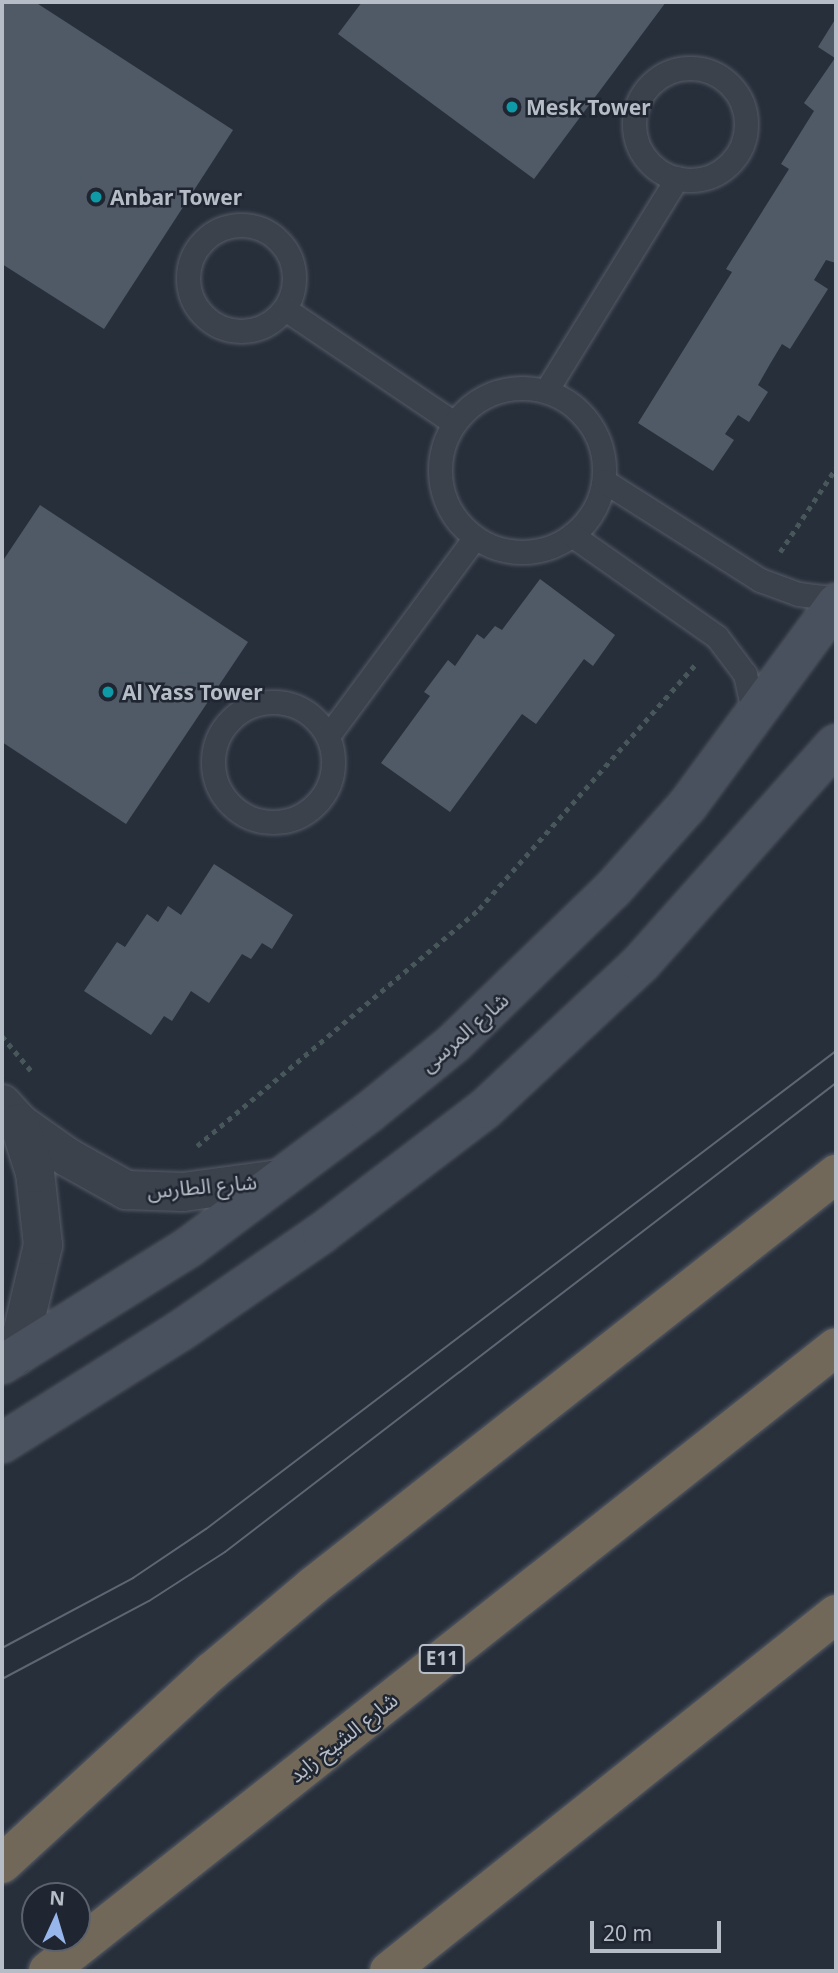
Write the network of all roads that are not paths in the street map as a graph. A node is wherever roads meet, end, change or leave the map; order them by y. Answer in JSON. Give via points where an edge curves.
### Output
{"nodes":[{"id":1,"x":677,"y":178,"type":"junction"},
{"id":2,"x":285,"y":309,"type":"junction"},
{"id":3,"x":547,"y":391,"type":"junction"},
{"id":4,"x":454,"y":423,"type":"junction"},
{"id":5,"x":604,"y":481,"type":"junction"},
{"id":6,"x":572,"y":535,"type":"junction"},
{"id":7,"x":475,"y":537,"type":"junction"},
{"id":8,"x":836,"y":601,"type":"edge"},
{"id":9,"x":755,"y":719,"type":"junction"},
{"id":10,"x":328,"y":736,"type":"junction"},
{"id":11,"x":836,"y":744,"type":"edge"},
{"id":12,"x":10,"y":1113,"type":"edge"},
{"id":13,"x":836,"y":1174,"type":"edge"},
{"id":14,"x":279,"y":1179,"type":"junction"},
{"id":15,"x":836,"y":1347,"type":"edge"},
{"id":16,"x":10,"y":1360,"type":"edge"},
{"id":17,"x":2,"y":1443,"type":"edge"},
{"id":18,"x":836,"y":1614,"type":"edge"},
{"id":19,"x":2,"y":1864,"type":"edge"},
{"id":20,"x":48,"y":1971,"type":"edge"},
{"id":21,"x":389,"y":1971,"type":"edge"}],
"edges":[{"from":1,"to":1,"type":"lane","via":[[697,180],[732,162],[747,126],[735,90],[720,76],[702,69],[683,67],[656,79],[637,102],[635,141],[659,172]]},
{"from":1,"to":3,"type":"lane"},
{"from":2,"to":2,"type":"lane","via":[[295,276],[287,251],[269,232],[235,225],[218,229],[194,253],[188,288],[206,318],[238,331],[256,329]]},
{"from":2,"to":4,"type":"lane"},
{"from":3,"to":4,"type":"lane","via":[[521,388],[496,392],[473,404]]},
{"from":3,"to":5,"type":"lane","via":[[570,403],[589,421],[600,444]]},
{"from":4,"to":7,"type":"lane","via":[[443,446],[440,472],[444,496],[456,519]]},
{"from":5,"to":6,"type":"lane","via":[[588,520]]},
{"from":5,"to":8,"type":"lane","via":[[761,580],[798,594]]},
{"from":6,"to":7,"type":"lane","via":[[549,547],[524,552],[498,549]]},
{"from":6,"to":9,"type":"lane","via":[[718,637],[745,674]]},
{"from":7,"to":10,"type":"lane"},
{"from":8,"to":9,"type":"main road","name":"شارع المرسى"},
{"from":9,"to":14,"type":"main road","name":"شارع المرسى","via":[[613,889],[536,968],[369,1114]]},
{"from":10,"to":10,"type":"lane","via":[[302,708],[284,702],[246,708],[219,734],[213,752],[218,789],[229,804],[263,822],[299,816],[327,791],[334,754]]},
{"from":11,"to":17,"type":"main road","via":[[641,963],[485,1109],[323,1233],[180,1331]]},
{"from":12,"to":14,"type":"street","name":"شارع الطارس","via":[[97,1177],[126,1190],[183,1192]]},
{"from":12,"to":16,"type":"street","name":"شارع الطارس","via":[[35,1173],[43,1245]]},
{"from":13,"to":19,"type":"highway","via":[[313,1586],[180,1699]]},
{"from":14,"to":16,"type":"main road","name":"شارع المرسى","via":[[189,1247]]},
{"from":15,"to":20,"type":"highway","name":"شارع الشيخ زايد","number":"E11"},
{"from":18,"to":21,"type":"highway"}]}
